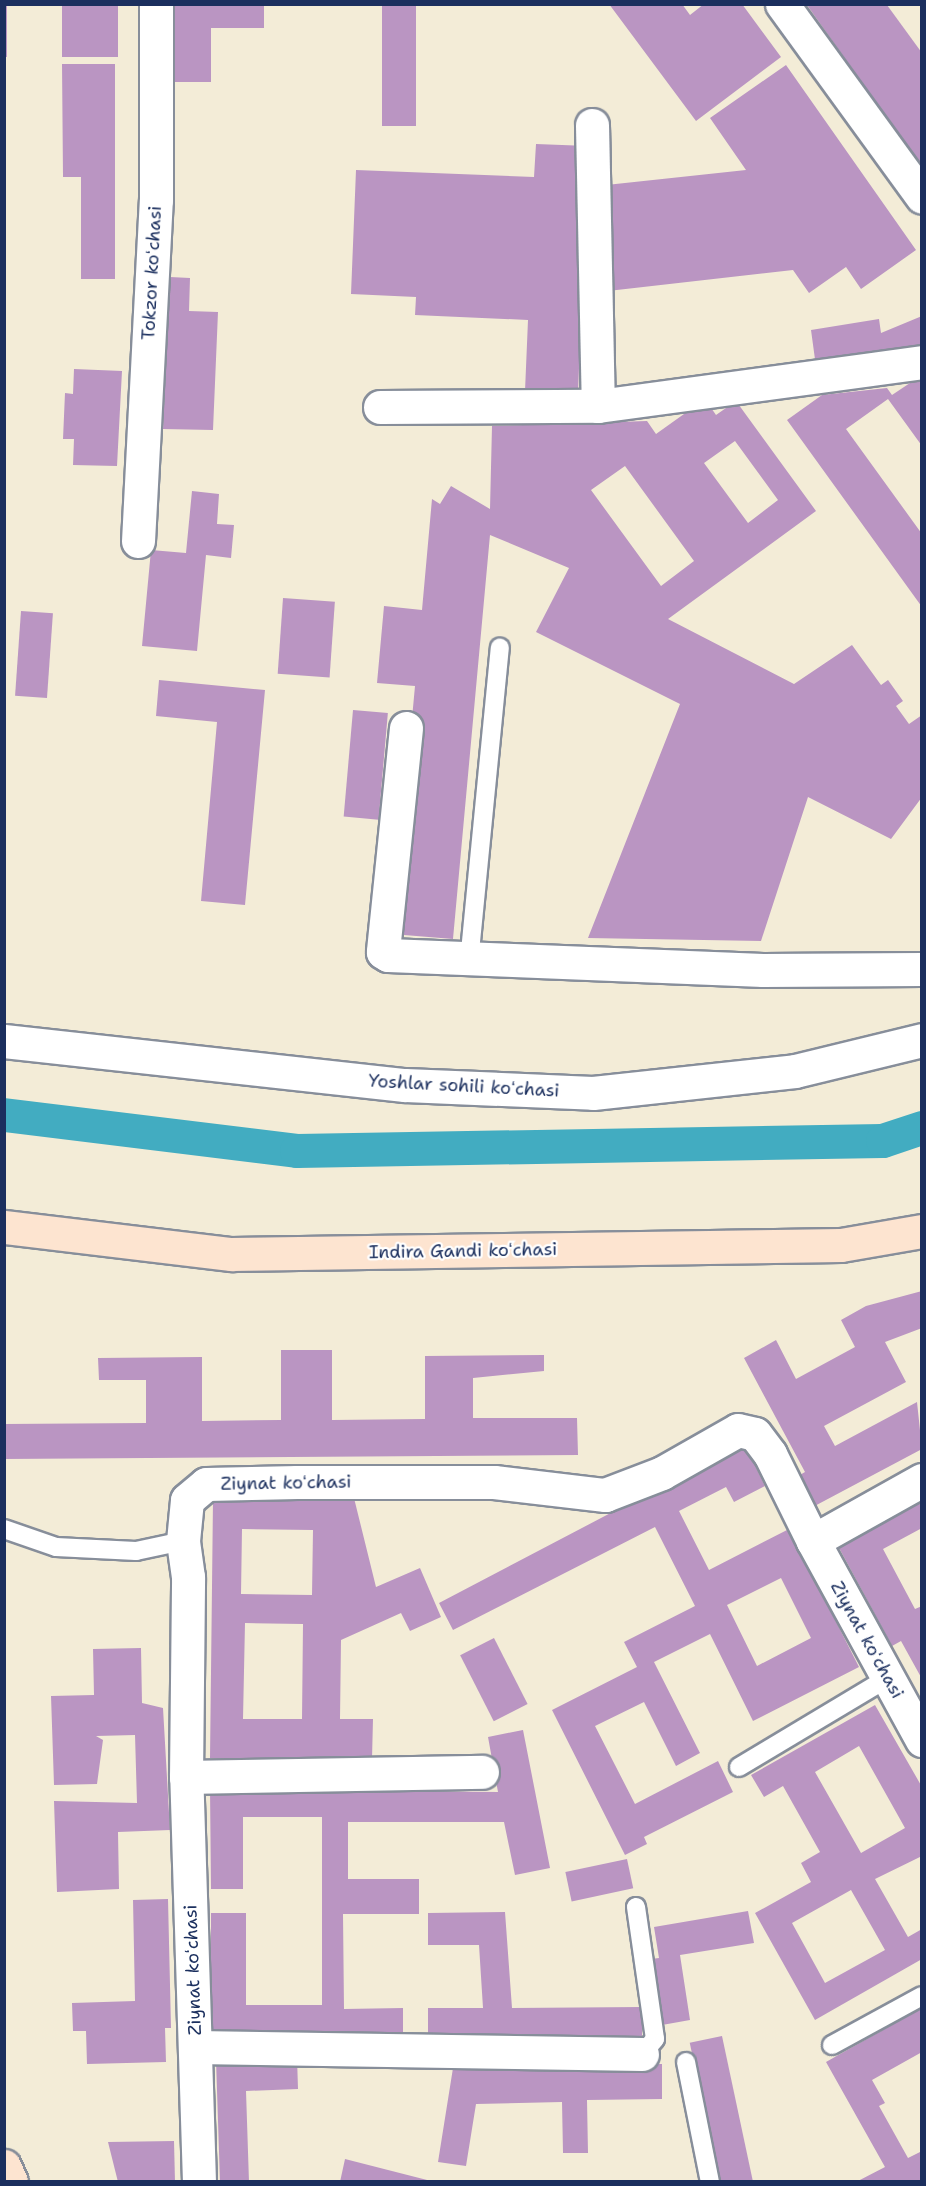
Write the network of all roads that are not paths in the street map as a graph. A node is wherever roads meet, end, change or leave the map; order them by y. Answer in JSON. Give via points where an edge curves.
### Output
{"nodes":[{"id":1,"x":156,"y":4,"type":"edge"},
{"id":2,"x":782,"y":4,"type":"edge"},
{"id":3,"x":592,"y":125,"type":"dead end"},
{"id":4,"x":921,"y":197,"type":"edge"},
{"id":5,"x":921,"y":362,"type":"edge"},
{"id":6,"x":598,"y":406,"type":"junction"},
{"id":7,"x":380,"y":407,"type":"dead end"},
{"id":8,"x":138,"y":541,"type":"dead end"},
{"id":9,"x":500,"y":648,"type":"dead end"},
{"id":10,"x":406,"y":728,"type":"dead end"},
{"id":11,"x":469,"y":962,"type":"junction"},
{"id":12,"x":921,"y":969,"type":"edge"},
{"id":13,"x":921,"y":1040,"type":"edge"},
{"id":14,"x":4,"y":1041,"type":"edge"},
{"id":15,"x":4,"y":1227,"type":"edge"},
{"id":16,"x":921,"y":1231,"type":"edge"},
{"id":17,"x":921,"y":1480,"type":"edge"},
{"id":18,"x":4,"y":1529,"type":"edge"},
{"id":19,"x":183,"y":1541,"type":"junction"},
{"id":20,"x":813,"y":1541,"type":"junction"},
{"id":21,"x":888,"y":1678,"type":"junction"},
{"id":22,"x":921,"y":1740,"type":"edge"},
{"id":23,"x":739,"y":1767,"type":"dead end"},
{"id":24,"x":482,"y":1772,"type":"dead end"},
{"id":25,"x":186,"y":1777,"type":"junction"},
{"id":26,"x":636,"y":1907,"type":"dead end"},
{"id":27,"x":921,"y":1996,"type":"edge"},
{"id":28,"x":832,"y":2045,"type":"dead end"},
{"id":29,"x":196,"y":2047,"type":"junction"},
{"id":30,"x":642,"y":2054,"type":"joint"},
{"id":31,"x":686,"y":2062,"type":"dead end"},
{"id":32,"x":4,"y":2166,"type":"edge"},
{"id":33,"x":11,"y":2181,"type":"edge"},
{"id":34,"x":199,"y":2181,"type":"edge"},
{"id":35,"x":710,"y":2181,"type":"edge"}],
"edges":[{"from":1,"to":8,"type":"street","name":"Tokzor koʻchasi","via":[[156,200]]},
{"from":2,"to":4,"type":"street"},
{"from":3,"to":6,"type":"street"},
{"from":5,"to":6,"type":"street"},
{"from":6,"to":7,"type":"street"},
{"from":9,"to":11,"type":"lane"},
{"from":10,"to":11,"type":"street","via":[[383,952]]},
{"from":11,"to":12,"type":"street"},
{"from":13,"to":14,"type":"street","name":"Yoshlar sohili koʻchasi","via":[[795,1071],[593,1093],[405,1085]]},
{"from":15,"to":16,"type":"street","name":"Indira Gandi koʻchasi","via":[[231,1254],[841,1245]]},
{"from":17,"to":20,"type":"street"},
{"from":18,"to":19,"type":"lane","via":[[56,1547],[136,1551]]},
{"from":19,"to":20,"type":"street","name":"Ziynat koʻchasi","via":[[187,1500],[206,1484],[494,1482],[605,1495],[662,1473],[738,1430],[755,1434],[770,1454]]},
{"from":19,"to":25,"type":"street","name":"Ziynat koʻchasi","via":[[188,1577]]},
{"from":20,"to":21,"type":"street","name":"Ziynat koʻchasi"},
{"from":21,"to":22,"type":"street","name":"Ziynat koʻchasi"},
{"from":21,"to":23,"type":"lane"},
{"from":24,"to":25,"type":"street"},
{"from":25,"to":29,"type":"street","name":"Ziynat koʻchasi"},
{"from":26,"to":30,"type":"lane","via":[[655,2039]]},
{"from":27,"to":28,"type":"lane"},
{"from":29,"to":30,"type":"street"},
{"from":29,"to":34,"type":"street","name":"Ziynat koʻchasi"},
{"from":31,"to":35,"type":"lane"},
{"from":32,"to":33,"type":"street"}]}
